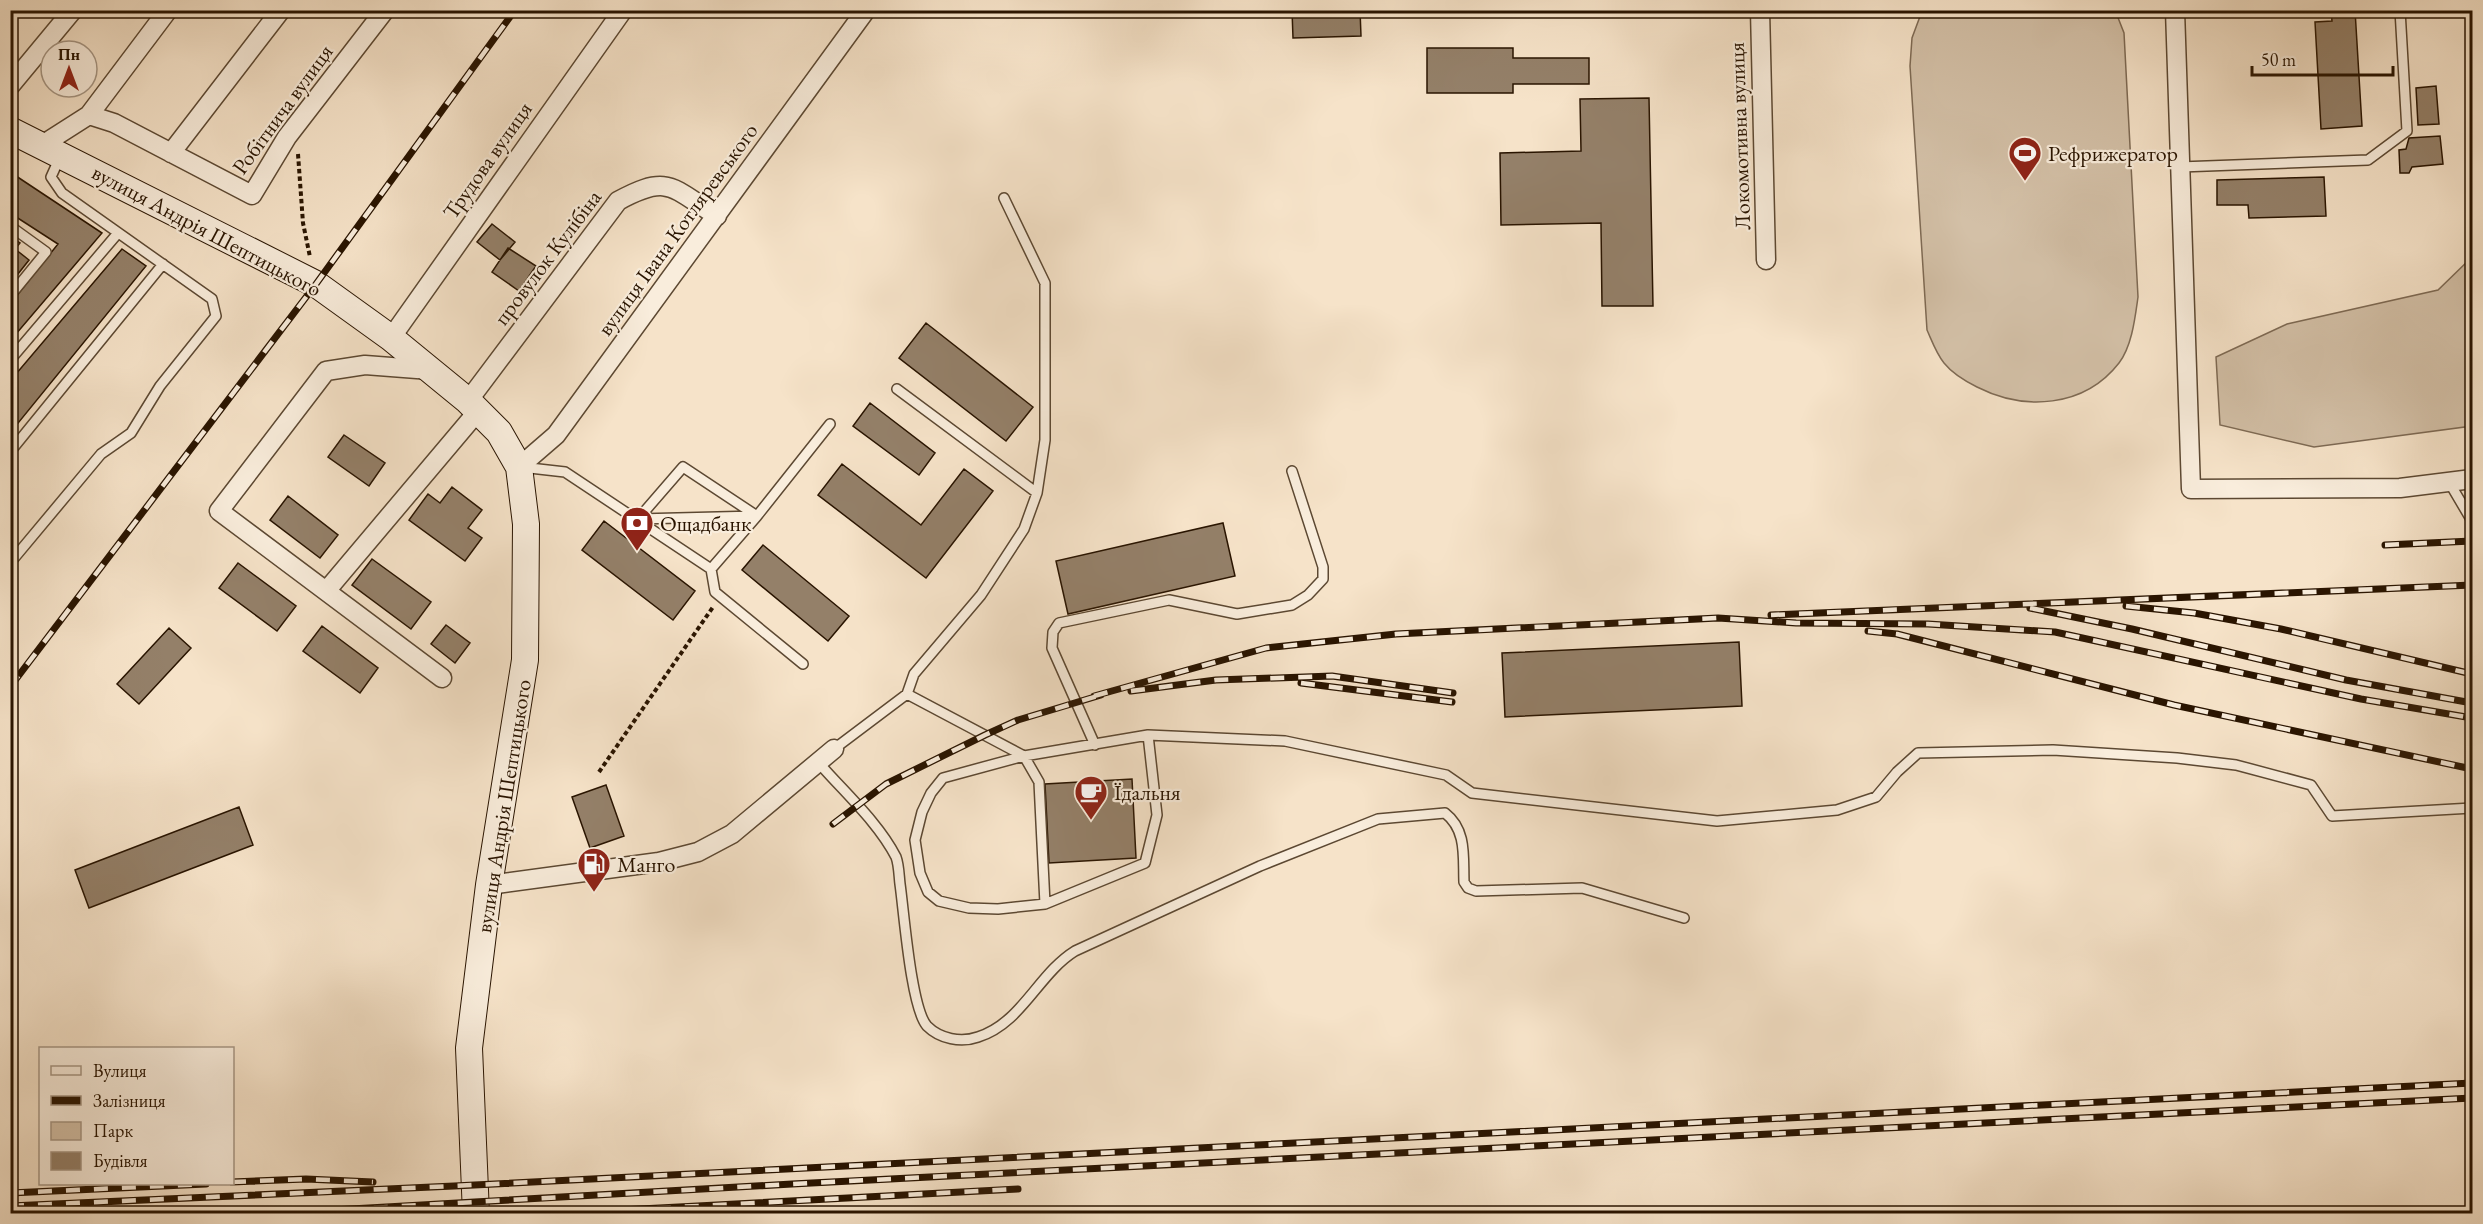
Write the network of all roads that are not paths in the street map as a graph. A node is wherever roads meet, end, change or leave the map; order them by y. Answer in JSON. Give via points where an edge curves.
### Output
{"nodes":[{"id":1,"x":73,"y":10,"type":"edge"},
{"id":2,"x":168,"y":10,"type":"edge"},
{"id":3,"x":281,"y":10,"type":"edge"},
{"id":4,"x":385,"y":10,"type":"edge"},
{"id":5,"x":623,"y":10,"type":"edge"},
{"id":6,"x":866,"y":10,"type":"edge"},
{"id":7,"x":1760,"y":10,"type":"edge"},
{"id":8,"x":2175,"y":10,"type":"edge"},
{"id":9,"x":2400,"y":10,"type":"edge"},
{"id":10,"x":10,"y":86,"type":"edge"},
{"id":11,"x":89,"y":115,"type":"junction"},
{"id":12,"x":10,"y":130,"type":"edge"},
{"id":13,"x":51,"y":149,"type":"junction"},
{"id":14,"x":171,"y":153,"type":"junction"},
{"id":15,"x":2180,"y":167,"type":"junction"},
{"id":16,"x":1004,"y":198,"type":"dead end"},
{"id":17,"x":717,"y":216,"type":"junction"},
{"id":18,"x":10,"y":226,"type":"edge"},
{"id":19,"x":118,"y":232,"type":"junction"},
{"id":20,"x":1766,"y":260,"type":"dead end"},
{"id":21,"x":163,"y":264,"type":"junction"},
{"id":22,"x":10,"y":296,"type":"edge"},
{"id":23,"x":391,"y":338,"type":"junction"},
{"id":24,"x":10,"y":360,"type":"edge"},
{"id":25,"x":430,"y":369,"type":"junction"},
{"id":26,"x":897,"y":389,"type":"dead end"},
{"id":27,"x":473,"y":406,"type":"junction"},
{"id":28,"x":830,"y":424,"type":"dead end"},
{"id":29,"x":10,"y":452,"type":"edge"},
{"id":30,"x":519,"y":467,"type":"junction"},
{"id":31,"x":1292,"y":471,"type":"dead end"},
{"id":32,"x":2472,"y":479,"type":"edge"},
{"id":33,"x":2449,"y":482,"type":"junction"},
{"id":34,"x":1037,"y":493,"type":"junction"},
{"id":35,"x":757,"y":516,"type":"junction"},
{"id":36,"x":638,"y":519,"type":"junction"},
{"id":37,"x":2472,"y":520,"type":"edge"},
{"id":38,"x":10,"y":563,"type":"edge"},
{"id":39,"x":711,"y":569,"type":"junction"},
{"id":40,"x":327,"y":590,"type":"junction"},
{"id":41,"x":803,"y":664,"type":"dead end"},
{"id":42,"x":442,"y":678,"type":"dead end"},
{"id":43,"x":907,"y":694,"type":"junction"},
{"id":44,"x":1149,"y":735,"type":"junction"},
{"id":45,"x":1095,"y":745,"type":"junction"},
{"id":46,"x":834,"y":749,"type":"joint"},
{"id":47,"x":1024,"y":756,"type":"junction"},
{"id":48,"x":818,"y":762,"type":"junction"},
{"id":49,"x":2472,"y":808,"type":"edge"},
{"id":50,"x":489,"y":885,"type":"junction"},
{"id":51,"x":1045,"y":904,"type":"junction"},
{"id":52,"x":1684,"y":918,"type":"dead end"},
{"id":53,"x":476,"y":1214,"type":"edge"}],
"edges":[{"from":1,"to":10,"type":"street"},
{"from":2,"to":11,"type":"street"},
{"from":3,"to":14,"type":"street"},
{"from":4,"to":14,"type":"street","name":"Робітнича вулиця","via":[[287,137],[252,195]]},
{"from":5,"to":23,"type":"street","name":"Трудова вулиця"},
{"from":6,"to":17,"type":"street","name":"вулиця Івана Котляревського"},
{"from":7,"to":20,"type":"street","name":"Локомотивна вулиця"},
{"from":8,"to":15,"type":"street"},
{"from":9,"to":15,"type":"lane","via":[[2407,131],[2368,160]]},
{"from":11,"to":13,"type":"street"},
{"from":11,"to":14,"type":"street","name":"Робітнича вулиця","via":[[114,123]]},
{"from":12,"to":13,"type":"main road","name":"вулиця Андрія Шептицького"},
{"from":13,"to":19,"type":"lane","via":[[51,177],[62,193]]},
{"from":13,"to":23,"type":"main road","name":"вулиця Андрія Шептицького","via":[[316,284]]},
{"from":15,"to":33,"type":"street","via":[[2191,489],[2400,488]]},
{"from":16,"to":34,"type":"lane","via":[[1045,283],[1045,440]]},
{"from":17,"to":27,"type":"street","name":"провулок Кулібіна","via":[[668,185],[652,185],[618,201]]},
{"from":17,"to":30,"type":"street","name":"вулиця Івана Котляревського","via":[[556,435]]},
{"from":18,"to":22,"type":"lane","via":[[46,252]]},
{"from":19,"to":21,"type":"lane"},
{"from":19,"to":24,"type":"lane"},
{"from":21,"to":29,"type":"lane"},
{"from":21,"to":38,"type":"lane","via":[[212,299],[216,316],[160,386],[131,433],[102,454]]},
{"from":23,"to":25,"type":"main road","name":"вулиця Андрія Шептицького"},
{"from":25,"to":27,"type":"main road","name":"вулиця Андрія Шептицького"},
{"from":25,"to":40,"type":"street","via":[[365,365],[326,371],[219,511]]},
{"from":26,"to":34,"type":"lane"},
{"from":27,"to":30,"type":"main road","name":"вулиця Андрія Шептицького","via":[[499,432]]},
{"from":27,"to":40,"type":"street"},
{"from":28,"to":35,"type":"lane"},
{"from":30,"to":36,"type":"lane","via":[[565,472]]},
{"from":30,"to":50,"type":"main road","name":"вулиця Андрія Шептицького","via":[[526,524],[525,660]]},
{"from":31,"to":45,"type":"lane","via":[[1323,567],[1323,579],[1308,595],[1292,604],[1237,614],[1169,600],[1059,623],[1053,632],[1052,648]]},
{"from":32,"to":33,"type":"street"},
{"from":33,"to":37,"type":"lane"},
{"from":34,"to":43,"type":"lane","via":[[1024,530],[981,595],[914,674]]},
{"from":35,"to":36,"type":"lane"},
{"from":35,"to":36,"type":"lane","via":[[683,467]]},
{"from":35,"to":39,"type":"lane"},
{"from":36,"to":39,"type":"lane"},
{"from":39,"to":41,"type":"lane","via":[[715,592]]},
{"from":40,"to":42,"type":"street"},
{"from":43,"to":46,"type":"lane"},
{"from":43,"to":47,"type":"lane"},
{"from":44,"to":45,"type":"lane"},
{"from":44,"to":49,"type":"lane","via":[[1285,741],[1446,774],[1472,793],[1717,821],[1837,810],[1876,797],[1918,753],[2054,750],[2236,765],[2311,785],[2332,816]]},
{"from":44,"to":51,"type":"lane","via":[[1157,815],[1145,863]]},
{"from":45,"to":47,"type":"lane"},
{"from":46,"to":48,"type":"street"},
{"from":47,"to":51,"type":"lane","via":[[1039,782]]},
{"from":47,"to":51,"type":"lane","via":[[943,778],[922,812],[915,840],[920,873],[928,892],[939,901],[998,909]]},
{"from":48,"to":50,"type":"street","via":[[732,834],[698,852],[659,862]]},
{"from":48,"to":52,"type":"lane","via":[[871,823],[896,859],[916,1002],[926,1025],[957,1040],[978,1038],[1001,1026],[1059,961],[1075,951],[1260,866],[1378,819],[1445,813],[1456,822],[1461,836],[1464,882],[1476,891],[1582,888]]},
{"from":50,"to":53,"type":"main road","name":"вулиця Андрія Шептицького","via":[[469,1048]]}]}
